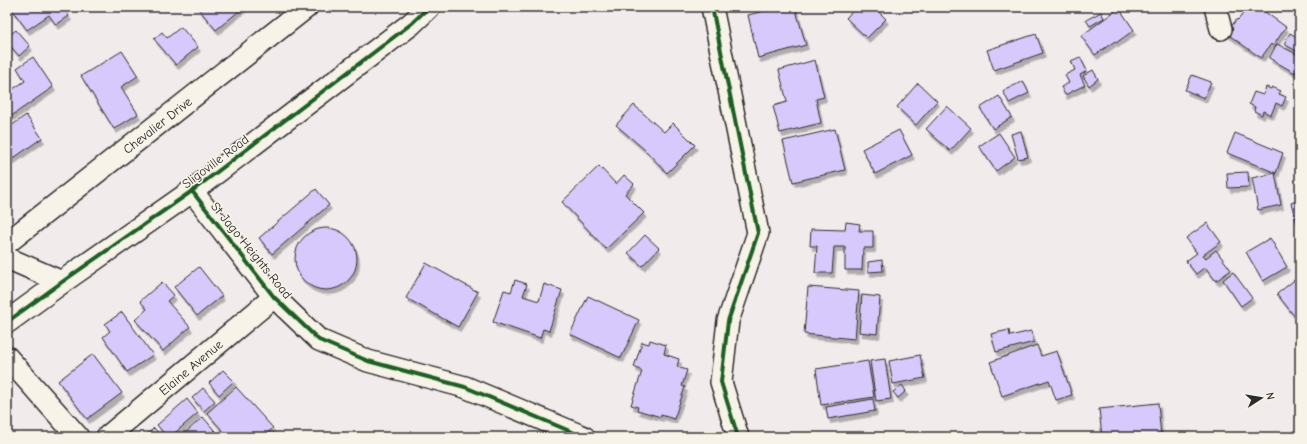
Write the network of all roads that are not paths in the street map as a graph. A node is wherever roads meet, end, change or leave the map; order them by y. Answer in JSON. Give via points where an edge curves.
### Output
{"nodes":[{"id":1,"x":307,"y":7,"type":"edge"},
{"id":2,"x":429,"y":7,"type":"edge"},
{"id":3,"x":712,"y":7,"type":"edge"},
{"id":4,"x":1215,"y":7,"type":"edge"},
{"id":5,"x":1221,"y":29,"type":"dead end"},
{"id":6,"x":192,"y":191,"type":"junction"},
{"id":7,"x":7,"y":243,"type":"edge"},
{"id":8,"x":7,"y":258,"type":"edge"},
{"id":9,"x":62,"y":282,"type":"junction"},
{"id":10,"x":274,"y":297,"type":"junction"},
{"id":11,"x":7,"y":322,"type":"edge"},
{"id":12,"x":7,"y":357,"type":"edge"},
{"id":13,"x":78,"y":437,"type":"edge"},
{"id":14,"x":107,"y":437,"type":"edge"},
{"id":15,"x":584,"y":437,"type":"edge"},
{"id":16,"x":738,"y":437,"type":"edge"}],
"edges":[{"from":1,"to":7,"type":"street","name":"Chevalier Drive"},
{"from":2,"to":6,"type":"street","name":"Sligoville Road","via":[[411,24]]},
{"from":3,"to":16,"type":"street","via":[[758,232],[728,321],[721,382]]},
{"from":4,"to":5,"type":"street"},
{"from":6,"to":9,"type":"street","name":"Sligoville Road"},
{"from":6,"to":10,"type":"street","name":"St Jago Heights Road"},
{"from":8,"to":9,"type":"street"},
{"from":9,"to":11,"type":"street","name":"Sligoville Road"},
{"from":10,"to":14,"type":"street","name":"Elaine Avenue"},
{"from":10,"to":15,"type":"street","name":"St Jago Heights Road","via":[[320,340],[368,361],[465,387]]},
{"from":12,"to":13,"type":"street"}]}
